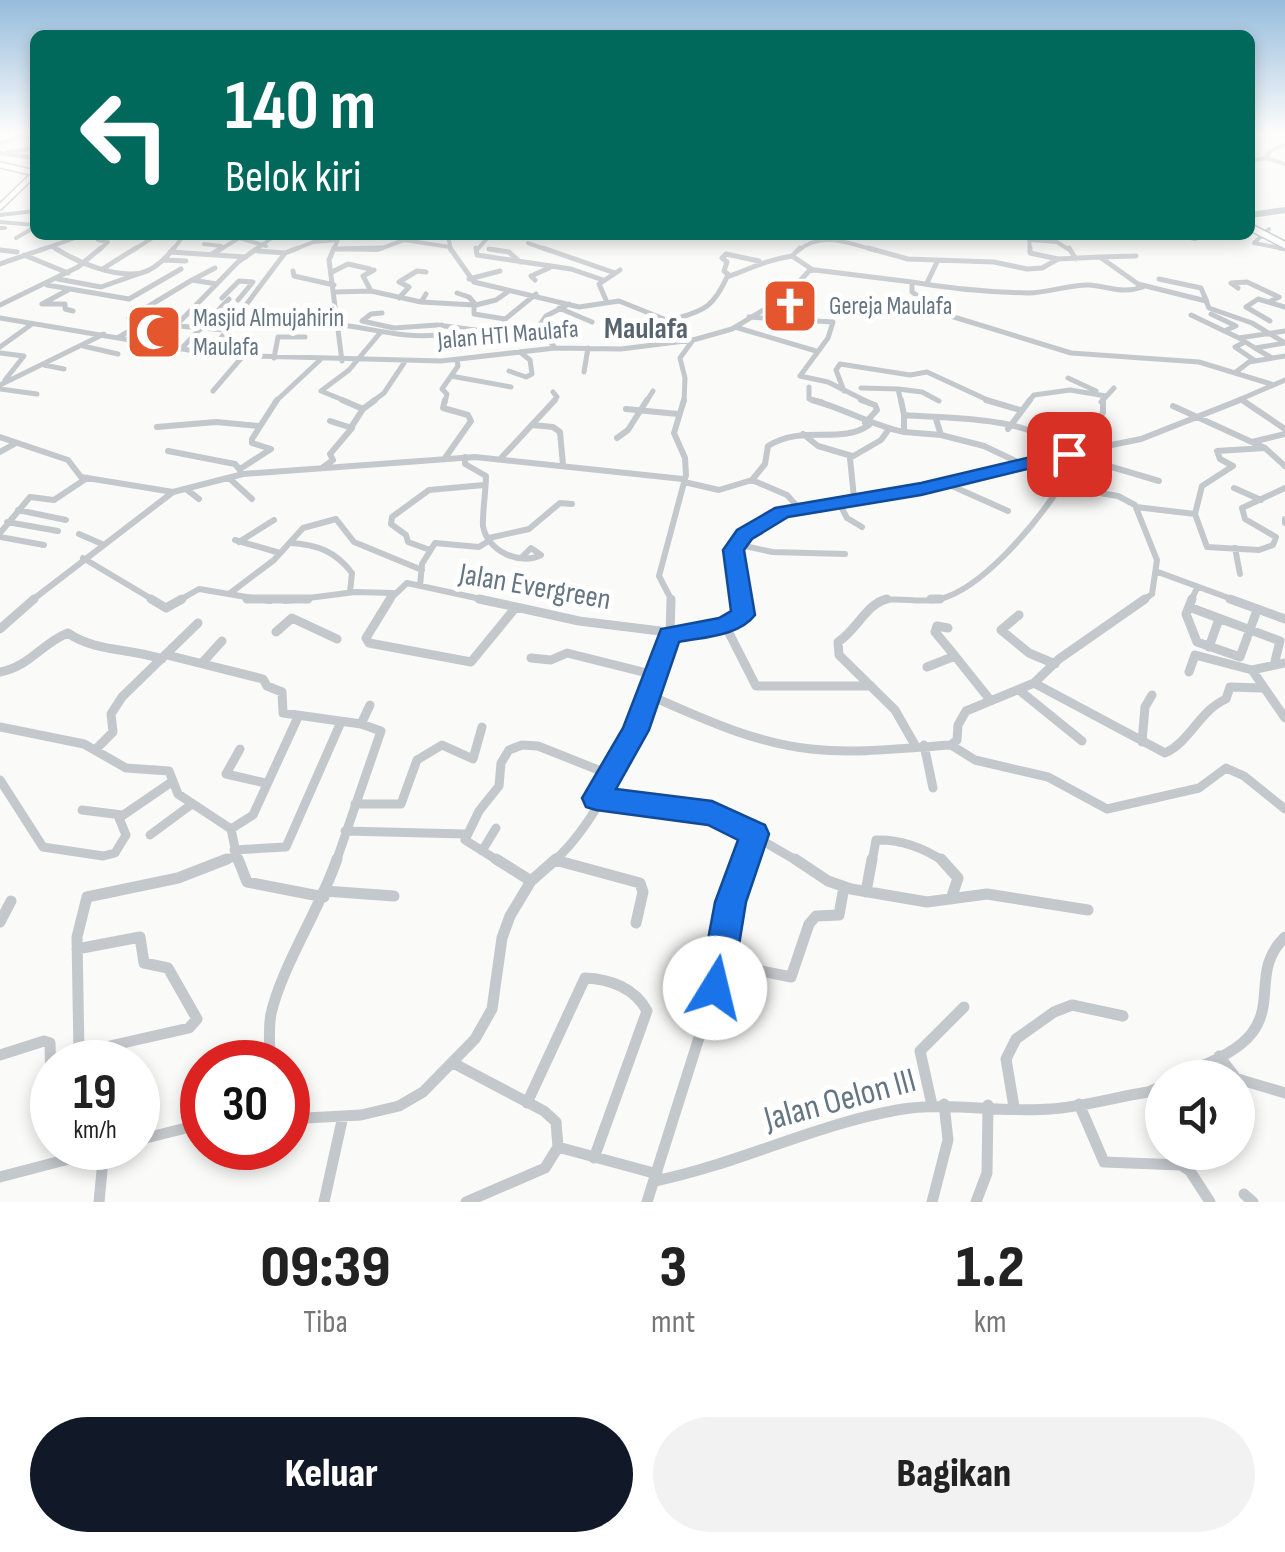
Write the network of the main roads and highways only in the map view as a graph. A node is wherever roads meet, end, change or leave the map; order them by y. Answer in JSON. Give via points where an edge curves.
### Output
{"nodes":[{"id":1,"x":1255,"y":229,"type":"edge"},
{"id":2,"x":1285,"y":245,"type":"edge"}],
"edges":[{"from":1,"to":2,"type":"highway","bridge":true}]}
